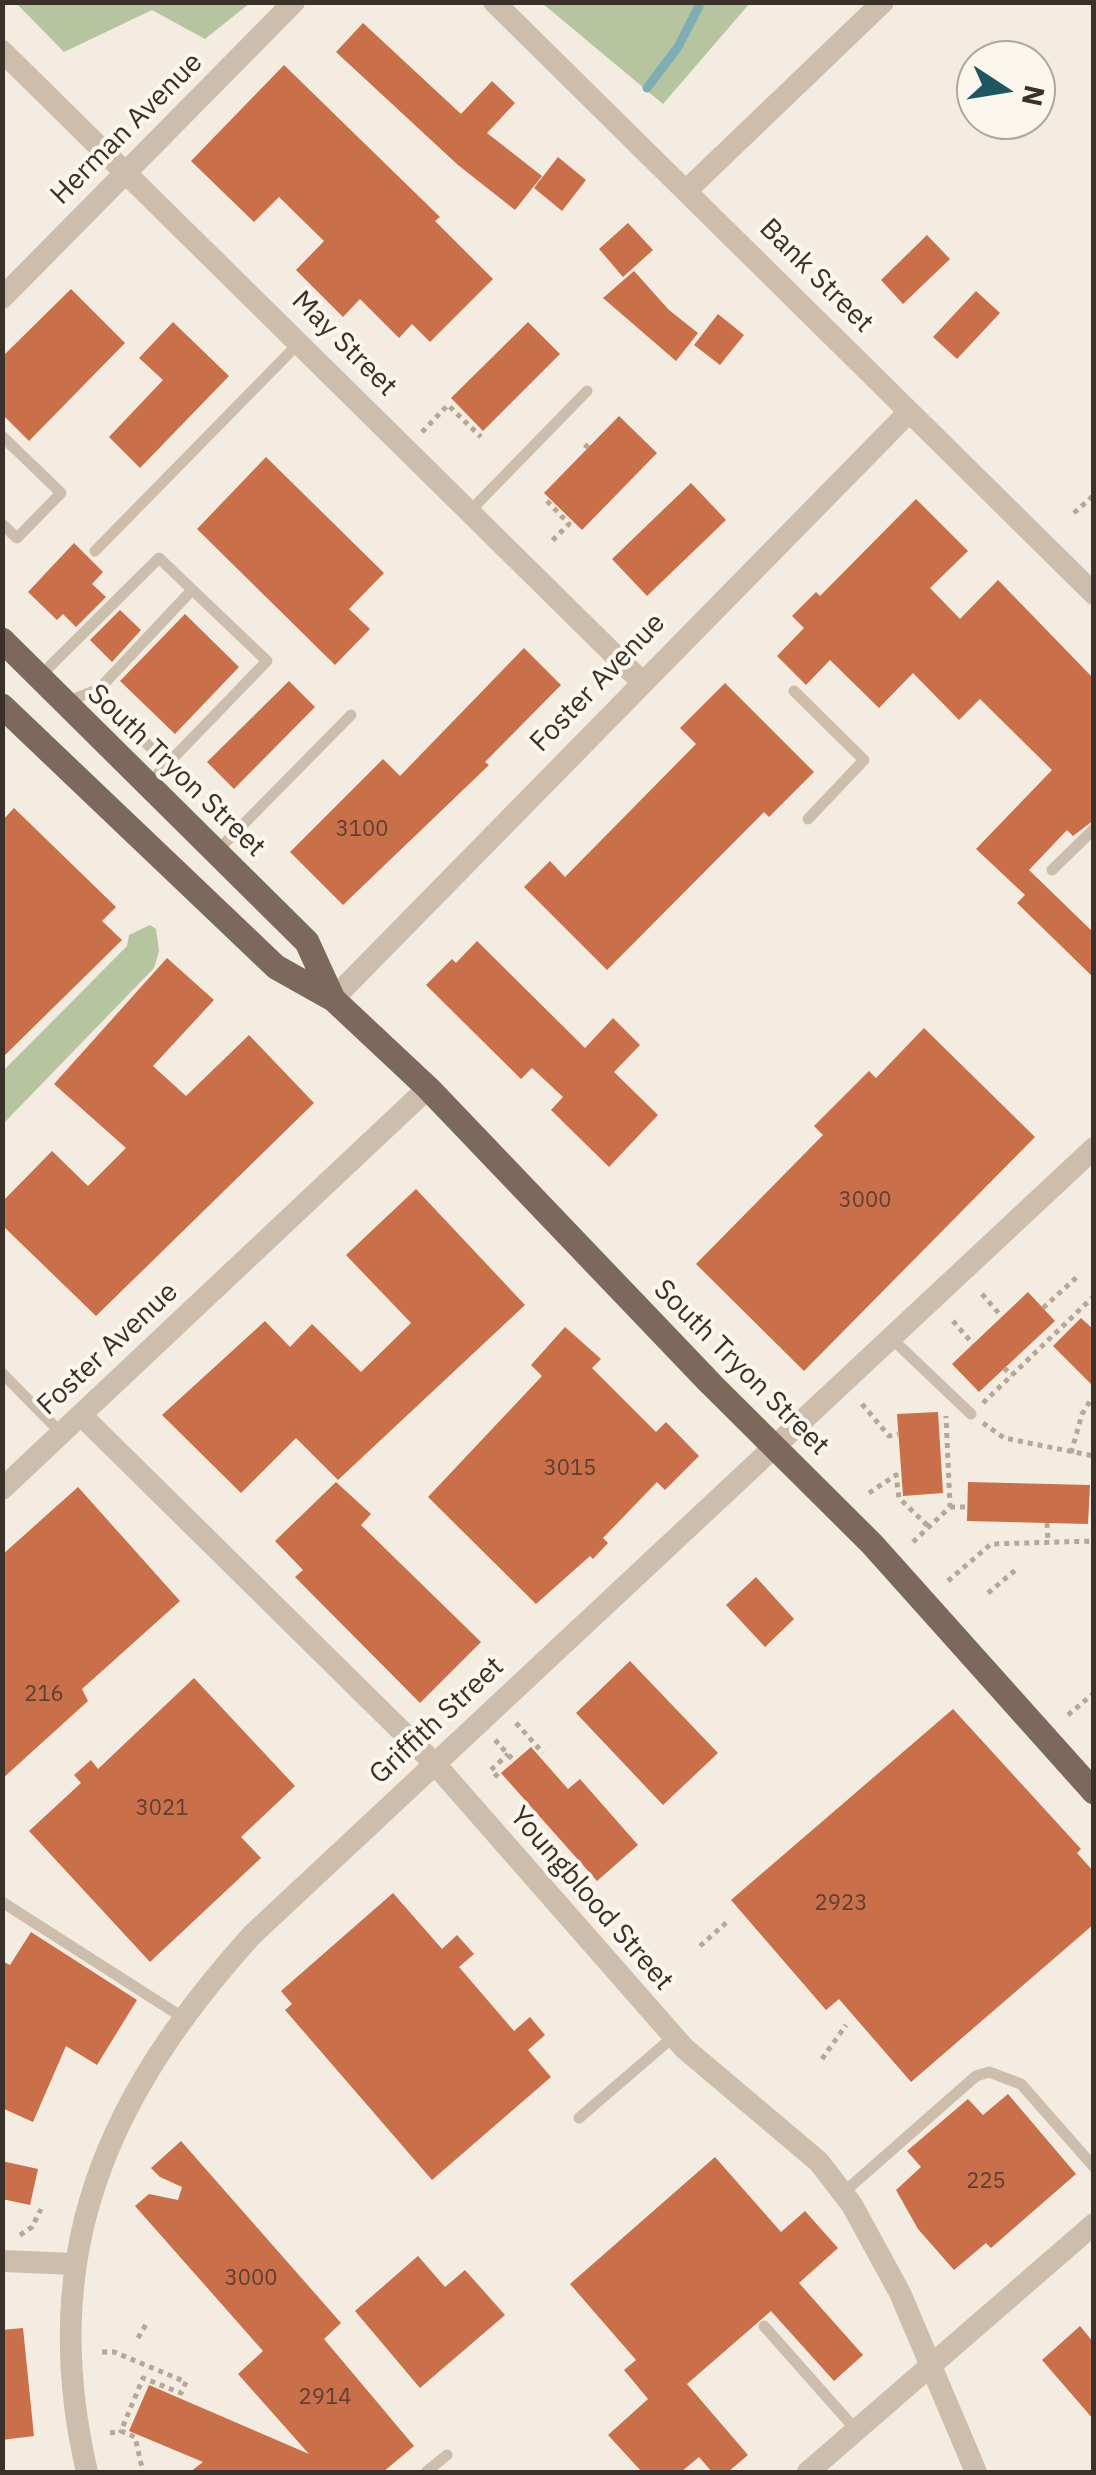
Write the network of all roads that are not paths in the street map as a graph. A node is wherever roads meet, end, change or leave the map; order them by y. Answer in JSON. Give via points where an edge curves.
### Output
{"nodes":[{"id":1,"x":294,"y":2,"type":"edge"},
{"id":2,"x":494,"y":2,"type":"edge"},
{"id":3,"x":883,"y":2,"type":"edge"},
{"id":4,"x":6,"y":62,"type":"edge"},
{"id":5,"x":126,"y":171,"type":"junction"},
{"id":6,"x":687,"y":190,"type":"junction"},
{"id":7,"x":2,"y":298,"type":"edge"},
{"id":8,"x":300,"y":342,"type":"junction"},
{"id":9,"x":588,"y":391,"type":"dead end"},
{"id":10,"x":910,"y":412,"type":"junction"},
{"id":11,"x":2,"y":436,"type":"edge"},
{"id":12,"x":470,"y":511,"type":"junction"},
{"id":13,"x":2,"y":524,"type":"edge"},
{"id":14,"x":95,"y":552,"type":"dead end"},
{"id":15,"x":192,"y":590,"type":"junction"},
{"id":16,"x":1094,"y":594,"type":"edge"},
{"id":17,"x":2,"y":640,"type":"edge"},
{"id":18,"x":40,"y":677,"type":"junction"},
{"id":19,"x":642,"y":682,"type":"junction"},
{"id":20,"x":99,"y":688,"type":"junction"},
{"id":21,"x":794,"y":691,"type":"dead end"},
{"id":22,"x":64,"y":703,"type":"junction"},
{"id":23,"x":2,"y":706,"type":"edge"},
{"id":24,"x":350,"y":715,"type":"dead end"},
{"id":25,"x":168,"y":764,"type":"junction"},
{"id":26,"x":148,"y":784,"type":"junction"},
{"id":27,"x":808,"y":819,"type":"dead end"},
{"id":28,"x":1094,"y":828,"type":"edge"},
{"id":29,"x":216,"y":852,"type":"junction"},
{"id":30,"x":1052,"y":870,"type":"dead end"},
{"id":31,"x":333,"y":999,"type":"junction"},
{"id":32,"x":428,"y":1088,"type":"junction"},
{"id":33,"x":1094,"y":1148,"type":"edge"},
{"id":34,"x":890,"y":1337,"type":"junction"},
{"id":35,"x":2,"y":1373,"type":"edge"},
{"id":36,"x":972,"y":1414,"type":"road end"},
{"id":37,"x":82,"y":1416,"type":"junction"},
{"id":38,"x":62,"y":1434,"type":"junction"},
{"id":39,"x":775,"y":1445,"type":"junction"},
{"id":40,"x":2,"y":1489,"type":"edge"},
{"id":41,"x":435,"y":1764,"type":"junction"},
{"id":42,"x":1094,"y":1792,"type":"edge"},
{"id":43,"x":2,"y":1902,"type":"edge"},
{"id":44,"x":182,"y":2016,"type":"junction"},
{"id":45,"x":674,"y":2037,"type":"junction"},
{"id":46,"x":579,"y":2118,"type":"dead end"},
{"id":47,"x":1094,"y":2167,"type":"edge"},
{"id":48,"x":844,"y":2193,"type":"junction"},
{"id":49,"x":1094,"y":2224,"type":"edge"},
{"id":50,"x":2,"y":2261,"type":"edge"},
{"id":51,"x":75,"y":2264,"type":"junction"},
{"id":52,"x":764,"y":2326,"type":"dead end"},
{"id":53,"x":933,"y":2365,"type":"junction"},
{"id":54,"x":856,"y":2431,"type":"junction"},
{"id":55,"x":447,"y":2454,"type":"dead end"},
{"id":56,"x":87,"y":2472,"type":"edge"},
{"id":57,"x":426,"y":2472,"type":"edge"},
{"id":58,"x":808,"y":2472,"type":"edge"},
{"id":59,"x":976,"y":2472,"type":"edge"}],
"edges":[{"from":1,"to":5,"type":"street","name":"Herman Avenue"},
{"from":2,"to":6,"type":"street","name":"Bank Street"},
{"from":3,"to":6,"type":"street"},
{"from":4,"to":5,"type":"street","name":"May Street"},
{"from":5,"to":7,"type":"street","name":"Herman Avenue"},
{"from":5,"to":8,"type":"street","name":"May Street"},
{"from":6,"to":10,"type":"street","name":"Bank Street"},
{"from":8,"to":12,"type":"street","name":"May Street"},
{"from":8,"to":14,"type":"lane"},
{"from":9,"to":12,"type":"lane"},
{"from":10,"to":16,"type":"street","name":"Bank Street"},
{"from":10,"to":19,"type":"street","name":"Foster Avenue"},
{"from":11,"to":13,"type":"lane","via":[[61,493],[17,538]]},
{"from":12,"to":19,"type":"street","name":"May Street"},
{"from":15,"to":18,"type":"lane","via":[[159,558]]},
{"from":15,"to":20,"type":"lane"},
{"from":15,"to":25,"type":"lane","via":[[267,660]]},
{"from":17,"to":18,"type":"main road","name":"South Tryon Street"},
{"from":18,"to":22,"type":"main road","name":"South Tryon Street"},
{"from":19,"to":31,"type":"street","name":"Foster Avenue"},
{"from":20,"to":22,"type":"lane"},
{"from":20,"to":25,"type":"lane","via":[[103,702]]},
{"from":21,"to":27,"type":"lane","via":[[864,760]]},
{"from":22,"to":26,"type":"main road","name":"South Tryon Street"},
{"from":23,"to":31,"type":"main road","name":"South Tryon Street","via":[[276,967]]},
{"from":24,"to":29,"type":"lane"},
{"from":25,"to":26,"type":"lane"},
{"from":26,"to":29,"type":"main road","name":"South Tryon Street"},
{"from":28,"to":30,"type":"lane"},
{"from":29,"to":31,"type":"main road","name":"South Tryon Street","via":[[307,942]]},
{"from":31,"to":32,"type":"main road","name":"South Tryon Street"},
{"from":32,"to":37,"type":"street","name":"Foster Avenue"},
{"from":32,"to":39,"type":"main road","name":"South Tryon Street"},
{"from":33,"to":34,"type":"street","name":"Griffith Street"},
{"from":34,"to":36,"type":"lane"},
{"from":34,"to":39,"type":"street","name":"Griffith Street"},
{"from":35,"to":38,"type":"lane"},
{"from":37,"to":38,"type":"street","name":"Foster Avenue"},
{"from":37,"to":41,"type":"street","name":"Youngblood Street"},
{"from":38,"to":40,"type":"street","name":"Foster Avenue"},
{"from":39,"to":41,"type":"street","name":"Griffith Street"},
{"from":39,"to":42,"type":"main road","name":"South Tryon Street"},
{"from":41,"to":44,"type":"street","name":"Griffith Street","via":[[252,1935]]},
{"from":41,"to":45,"type":"street","name":"Youngblood Street"},
{"from":43,"to":44,"type":"lane"},
{"from":44,"to":51,"type":"street","name":"Griffith Street","via":[[125,2105],[92,2188]]},
{"from":45,"to":46,"type":"lane"},
{"from":45,"to":48,"type":"street","name":"Youngblood Street","via":[[780,2125]]},
{"from":47,"to":48,"type":"lane","via":[[1021,2084],[989,2072],[976,2076]]},
{"from":48,"to":53,"type":"street","name":"Youngblood Street"},
{"from":49,"to":53,"type":"street"},
{"from":50,"to":51,"type":"street"},
{"from":51,"to":56,"type":"street","name":"Griffith Street","via":[[72,2345]]},
{"from":52,"to":54,"type":"lane"},
{"from":53,"to":54,"type":"street"},
{"from":53,"to":59,"type":"street","name":"Youngblood Street"},
{"from":54,"to":58,"type":"street"},
{"from":55,"to":57,"type":"lane"}]}
